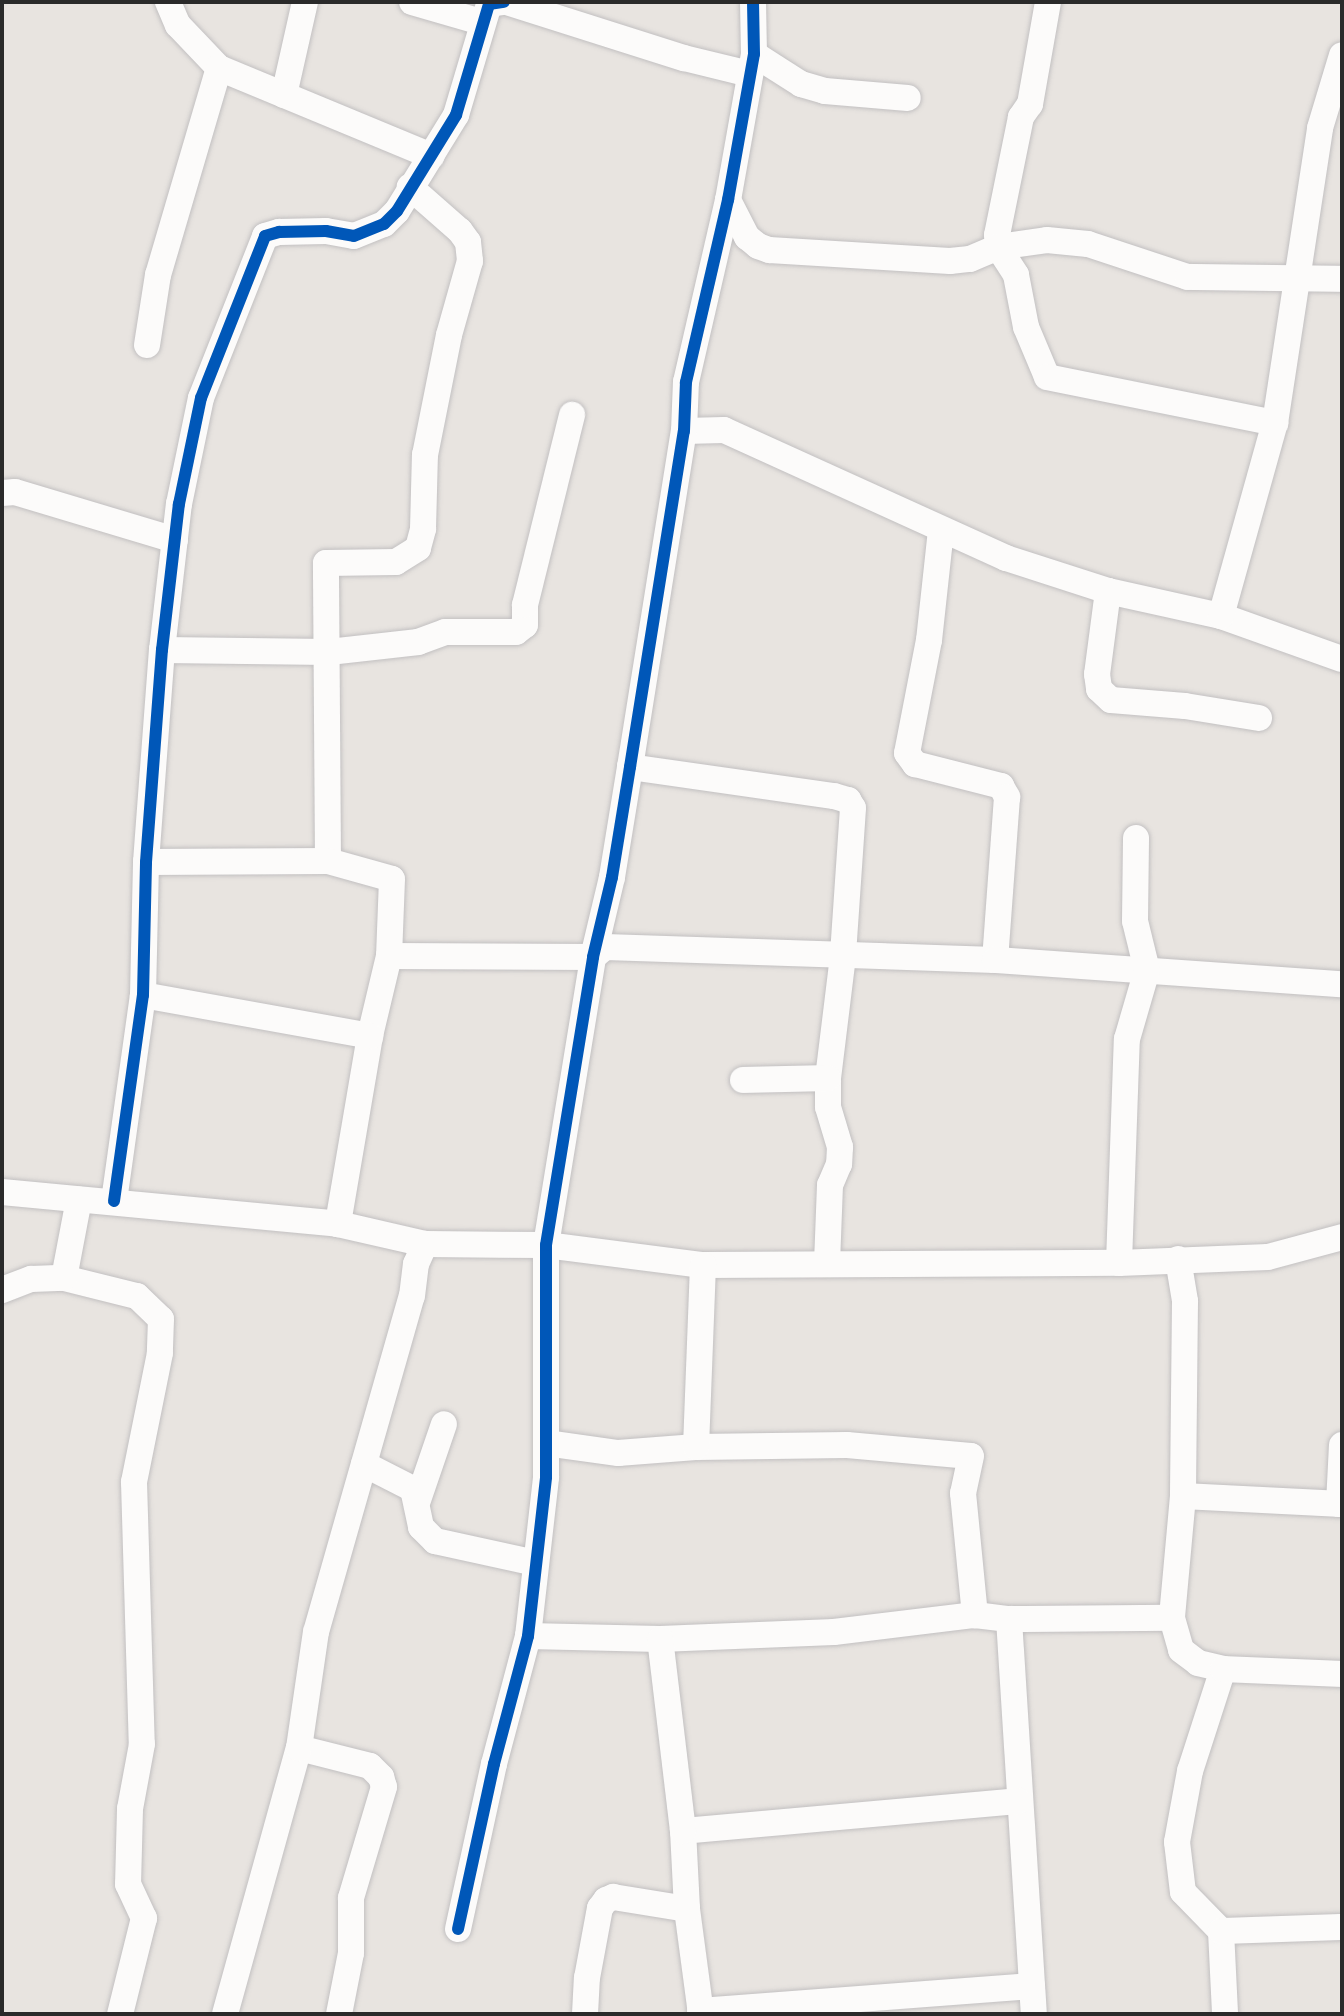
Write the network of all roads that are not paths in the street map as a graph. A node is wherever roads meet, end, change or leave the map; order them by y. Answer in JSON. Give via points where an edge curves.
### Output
{"nodes":[{"id":1,"x":168,"y":2,"type":"edge"},
{"id":2,"x":305,"y":2,"type":"edge"},
{"id":3,"x":412,"y":2,"type":"edge"},
{"id":4,"x":505,"y":2,"type":"edge"},
{"id":5,"x":753,"y":2,"type":"edge"},
{"id":6,"x":1048,"y":2,"type":"edge"},
{"id":7,"x":481,"y":22,"type":"junction"},
{"id":8,"x":1342,"y":55,"type":"edge"},
{"id":9,"x":752,"y":64,"type":"junction"},
{"id":10,"x":219,"y":68,"type":"junction"},
{"id":11,"x":284,"y":95,"type":"junction"},
{"id":12,"x":908,"y":98,"type":"dead end"},
{"id":13,"x":431,"y":156,"type":"junction"},
{"id":14,"x":410,"y":187,"type":"junction"},
{"id":15,"x":728,"y":200,"type":"junction"},
{"id":16,"x":998,"y":247,"type":"junction"},
{"id":17,"x":1296,"y":278,"type":"junction"},
{"id":18,"x":1342,"y":279,"type":"edge"},
{"id":19,"x":147,"y":345,"type":"dead end"},
{"id":20,"x":572,"y":415,"type":"dead end"},
{"id":21,"x":1275,"y":423,"type":"junction"},
{"id":22,"x":684,"y":431,"type":"junction"},
{"id":23,"x":2,"y":493,"type":"edge"},
{"id":24,"x":941,"y":530,"type":"junction"},
{"id":25,"x":175,"y":540,"type":"junction"},
{"id":26,"x":1108,"y":591,"type":"junction"},
{"id":27,"x":1221,"y":616,"type":"junction"},
{"id":28,"x":162,"y":650,"type":"junction"},
{"id":29,"x":329,"y":652,"type":"junction"},
{"id":30,"x":1342,"y":659,"type":"edge"},
{"id":31,"x":1259,"y":718,"type":"dead end"},
{"id":32,"x":630,"y":767,"type":"junction"},
{"id":33,"x":1136,"y":838,"type":"dead end"},
{"id":34,"x":328,"y":861,"type":"junction"},
{"id":35,"x":146,"y":862,"type":"junction"},
{"id":36,"x":389,"y":956,"type":"junction"},
{"id":37,"x":843,"y":956,"type":"junction"},
{"id":38,"x":593,"y":957,"type":"junction"},
{"id":39,"x":995,"y":960,"type":"junction"},
{"id":40,"x":1147,"y":970,"type":"junction"},
{"id":41,"x":1342,"y":984,"type":"edge"},
{"id":42,"x":143,"y":995,"type":"junction"},
{"id":43,"x":370,"y":1036,"type":"junction"},
{"id":44,"x":828,"y":1078,"type":"junction"},
{"id":45,"x":743,"y":1080,"type":"dead end"},
{"id":46,"x":2,"y":1192,"type":"edge"},
{"id":47,"x":79,"y":1199,"type":"junction"},
{"id":48,"x":114,"y":1201,"type":"junction"},
{"id":49,"x":338,"y":1224,"type":"junction"},
{"id":50,"x":1342,"y":1237,"type":"edge"},
{"id":51,"x":425,"y":1244,"type":"junction"},
{"id":52,"x":546,"y":1245,"type":"junction"},
{"id":53,"x":1178,"y":1259,"type":"junction"},
{"id":54,"x":1119,"y":1263,"type":"junction"},
{"id":55,"x":827,"y":1264,"type":"junction"},
{"id":56,"x":703,"y":1265,"type":"junction"},
{"id":57,"x":64,"y":1278,"type":"junction"},
{"id":58,"x":2,"y":1290,"type":"edge"},
{"id":59,"x":444,"y":1424,"type":"dead end"},
{"id":60,"x":546,"y":1443,"type":"junction"},
{"id":61,"x":1342,"y":1445,"type":"edge"},
{"id":62,"x":696,"y":1447,"type":"junction"},
{"id":63,"x":364,"y":1464,"type":"junction"},
{"id":64,"x":1183,"y":1496,"type":"junction"},
{"id":65,"x":418,"y":1500,"type":"junction"},
{"id":66,"x":1340,"y":1504,"type":"edge"},
{"id":67,"x":536,"y":1563,"type":"junction"},
{"id":68,"x":970,"y":1569,"type":"junction"},
{"id":69,"x":975,"y":1615,"type":"junction"},
{"id":70,"x":1172,"y":1618,"type":"junction"},
{"id":71,"x":939,"y":1619,"type":"junction"},
{"id":72,"x":1009,"y":1619,"type":"junction"},
{"id":73,"x":528,"y":1636,"type":"junction"},
{"id":74,"x":660,"y":1639,"type":"junction"},
{"id":75,"x":1223,"y":1669,"type":"junction"},
{"id":76,"x":1342,"y":1674,"type":"edge"},
{"id":77,"x":299,"y":1748,"type":"junction"},
{"id":78,"x":1019,"y":1801,"type":"junction"},
{"id":79,"x":683,"y":1831,"type":"junction"},
{"id":80,"x":687,"y":1909,"type":"junction"},
{"id":81,"x":1342,"y":1927,"type":"edge"},
{"id":82,"x":458,"y":1929,"type":"dead end"},
{"id":83,"x":1221,"y":1931,"type":"junction"},
{"id":84,"x":1032,"y":1986,"type":"junction"},
{"id":85,"x":700,"y":2012,"type":"edge"},
{"id":86,"x":120,"y":2014,"type":"edge"},
{"id":87,"x":225,"y":2014,"type":"edge"},
{"id":88,"x":339,"y":2014,"type":"edge"},
{"id":89,"x":585,"y":2014,"type":"edge"},
{"id":90,"x":1034,"y":2014,"type":"edge"},
{"id":91,"x":1225,"y":2014,"type":"edge"}],
"edges":[{"from":1,"to":10,"type":"street","via":[[178,25]]},
{"from":2,"to":11,"type":"street"},
{"from":3,"to":7,"type":"street"},
{"from":4,"to":7,"type":"street","via":[[489,4]]},
{"from":4,"to":9,"type":"street","via":[[684,58]]},
{"from":5,"to":9,"type":"street"},
{"from":6,"to":16,"type":"street","via":[[1030,104],[1021,117],[1001,211]]},
{"from":7,"to":13,"type":"street","via":[[456,115]]},
{"from":8,"to":17,"type":"street","via":[[1320,128]]},
{"from":9,"to":12,"type":"street","via":[[825,91]]},
{"from":9,"to":15,"type":"street"},
{"from":10,"to":11,"type":"street"},
{"from":10,"to":19,"type":"street","via":[[158,275]]},
{"from":11,"to":13,"type":"street"},
{"from":13,"to":14,"type":"street"},
{"from":14,"to":25,"type":"street","via":[[384,224],[354,236],[326,231],[265,236],[201,398]]},
{"from":14,"to":29,"type":"street","via":[[460,231],[468,242],[470,261],[425,455],[418,548],[396,562],[326,563]]},
{"from":15,"to":16,"type":"street","via":[[747,237],[769,250],[950,261]]},
{"from":15,"to":22,"type":"street","via":[[686,382]]},
{"from":16,"to":17,"type":"street","via":[[1047,240],[1088,244],[1188,277]]},
{"from":16,"to":21,"type":"street","via":[[1016,275],[1026,327],[1047,377]]},
{"from":17,"to":18,"type":"street"},
{"from":17,"to":21,"type":"street"},
{"from":20,"to":29,"type":"street","via":[[525,605],[525,625],[516,632],[445,632],[418,642]]},
{"from":21,"to":27,"type":"street"},
{"from":22,"to":24,"type":"street","via":[[724,430]]},
{"from":22,"to":32,"type":"street"},
{"from":23,"to":25,"type":"street","via":[[15,492]]},
{"from":24,"to":26,"type":"street"},
{"from":24,"to":39,"type":"street","via":[[929,640],[907,753],[915,764],[1001,786],[1007,797]]},
{"from":25,"to":28,"type":"street"},
{"from":26,"to":27,"type":"street"},
{"from":26,"to":31,"type":"street","via":[[1097,674],[1099,689],[1111,700]]},
{"from":27,"to":30,"type":"street"},
{"from":28,"to":29,"type":"street"},
{"from":28,"to":35,"type":"street"},
{"from":29,"to":34,"type":"street"},
{"from":32,"to":37,"type":"street","via":[[848,800],[853,808]]},
{"from":32,"to":38,"type":"street"},
{"from":33,"to":40,"type":"street","via":[[1135,921]]},
{"from":34,"to":35,"type":"street"},
{"from":34,"to":36,"type":"street","via":[[392,879]]},
{"from":35,"to":42,"type":"street"},
{"from":36,"to":38,"type":"street"},
{"from":36,"to":43,"type":"street"},
{"from":37,"to":38,"type":"street","via":[[605,947]]},
{"from":37,"to":39,"type":"street"},
{"from":37,"to":44,"type":"street"},
{"from":38,"to":52,"type":"street"},
{"from":39,"to":40,"type":"street"},
{"from":40,"to":41,"type":"street"},
{"from":40,"to":54,"type":"street","via":[[1126,1047]]},
{"from":42,"to":43,"type":"street"},
{"from":42,"to":48,"type":"street"},
{"from":43,"to":49,"type":"street"},
{"from":44,"to":45,"type":"street"},
{"from":44,"to":55,"type":"street","via":[[828,1107],[840,1147],[830,1185]]},
{"from":46,"to":47,"type":"street"},
{"from":47,"to":48,"type":"street"},
{"from":47,"to":57,"type":"street"},
{"from":48,"to":49,"type":"street"},
{"from":49,"to":51,"type":"street"},
{"from":50,"to":53,"type":"street","via":[[1268,1257]]},
{"from":51,"to":52,"type":"street"},
{"from":51,"to":63,"type":"street"},
{"from":52,"to":56,"type":"street"},
{"from":52,"to":60,"type":"street"},
{"from":53,"to":54,"type":"street"},
{"from":53,"to":64,"type":"street","via":[[1185,1301]]},
{"from":54,"to":55,"type":"street"},
{"from":55,"to":56,"type":"street"},
{"from":56,"to":62,"type":"street"},
{"from":57,"to":58,"type":"street","via":[[31,1279]]},
{"from":57,"to":86,"type":"street","via":[[137,1296],[161,1319],[160,1353],[134,1482],[142,1744],[130,1809],[128,1884],[144,1918]]},
{"from":59,"to":65,"type":"street"},
{"from":60,"to":62,"type":"street","via":[[618,1453]]},
{"from":60,"to":67,"type":"street"},
{"from":61,"to":66,"type":"street"},
{"from":62,"to":68,"type":"street","via":[[847,1445],[971,1456],[963,1493]]},
{"from":63,"to":65,"type":"street","via":[[413,1489]]},
{"from":63,"to":77,"type":"street","via":[[316,1632]]},
{"from":64,"to":66,"type":"street"},
{"from":64,"to":70,"type":"street"},
{"from":65,"to":67,"type":"street","via":[[421,1527],[435,1541]]},
{"from":67,"to":73,"type":"street"},
{"from":68,"to":69,"type":"street"},
{"from":68,"to":71,"type":"street"},
{"from":69,"to":71,"type":"street"},
{"from":69,"to":72,"type":"street"},
{"from":70,"to":72,"type":"street"},
{"from":70,"to":75,"type":"street","via":[[1181,1650],[1198,1663]]},
{"from":71,"to":74,"type":"street","via":[[834,1632]]},
{"from":72,"to":78,"type":"street"},
{"from":73,"to":74,"type":"street"},
{"from":73,"to":82,"type":"street"},
{"from":74,"to":79,"type":"street"},
{"from":75,"to":76,"type":"street"},
{"from":75,"to":83,"type":"street","via":[[1190,1771],[1177,1842],[1183,1892]]},
{"from":77,"to":87,"type":"street"},
{"from":77,"to":88,"type":"street","via":[[370,1766],[384,1787],[351,1898],[351,1953]]},
{"from":78,"to":79,"type":"street"},
{"from":78,"to":84,"type":"street"},
{"from":79,"to":80,"type":"street"},
{"from":80,"to":85,"type":"street"},
{"from":80,"to":89,"type":"street","via":[[606,1900],[600,1908]]},
{"from":81,"to":83,"type":"street"},
{"from":83,"to":91,"type":"street"},
{"from":84,"to":85,"type":"street"},
{"from":84,"to":90,"type":"street"}]}
